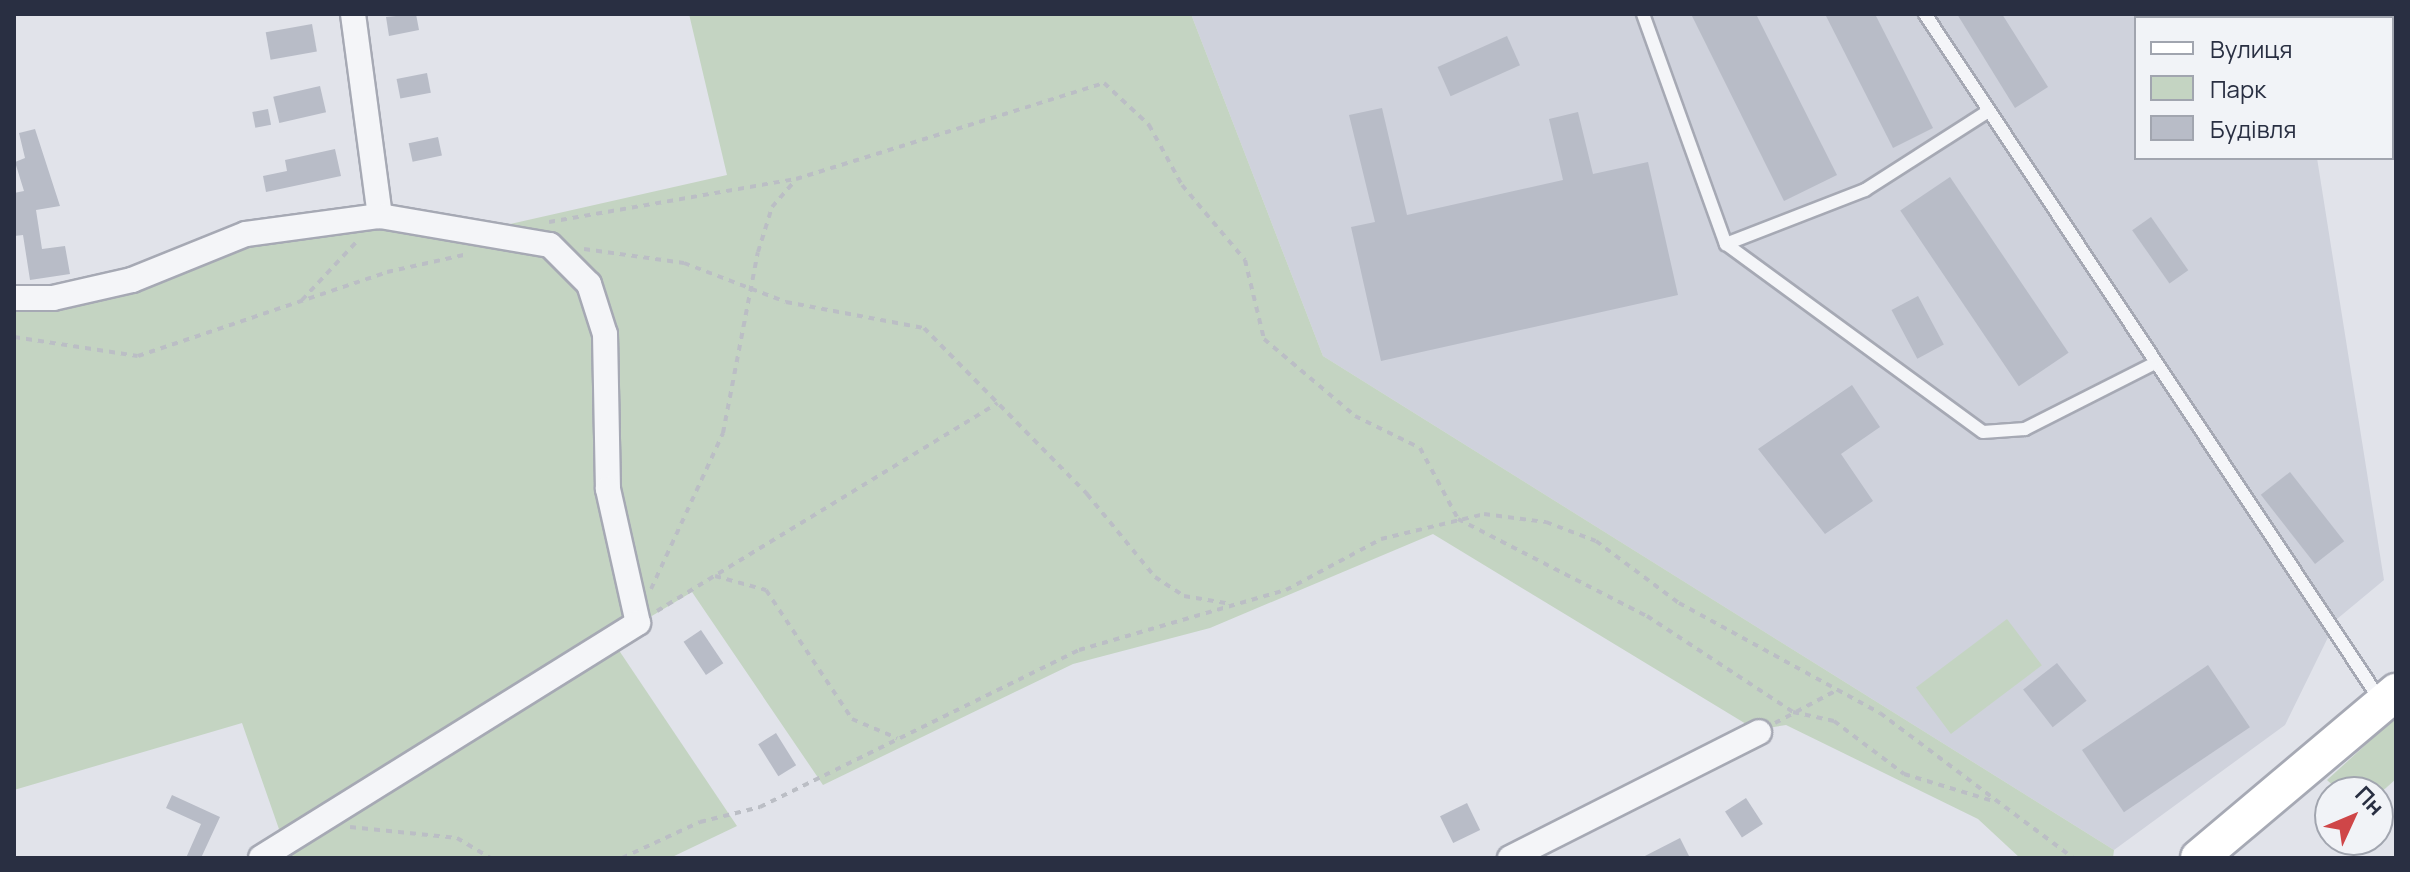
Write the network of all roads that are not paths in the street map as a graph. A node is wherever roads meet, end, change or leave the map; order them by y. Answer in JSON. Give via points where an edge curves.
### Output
{"nodes":[{"id":1,"x":353,"y":14,"type":"edge"},
{"id":2,"x":1643,"y":14,"type":"edge"},
{"id":3,"x":1925,"y":14,"type":"edge"},
{"id":4,"x":1987,"y":112,"type":"junction"},
{"id":5,"x":380,"y":216,"type":"junction"},
{"id":6,"x":1726,"y":244,"type":"junction"},
{"id":7,"x":14,"y":298,"type":"edge"},
{"id":8,"x":2151,"y":365,"type":"junction"},
{"id":9,"x":2389,"y":698,"type":"edge"},
{"id":10,"x":1759,"y":732,"type":"road end"},
{"id":11,"x":261,"y":858,"type":"edge"},
{"id":12,"x":1510,"y":858,"type":"edge"},
{"id":13,"x":2199,"y":858,"type":"edge"}],
"edges":[{"from":1,"to":5,"type":"street"},
{"from":2,"to":6,"type":"lane"},
{"from":3,"to":4,"type":"lane"},
{"from":4,"to":6,"type":"lane","via":[[1865,190]]},
{"from":4,"to":8,"type":"lane"},
{"from":5,"to":7,"type":"street","via":[[246,234],[132,280],[53,298]]},
{"from":5,"to":11,"type":"street","via":[[546,234],[589,284],[605,334],[608,489],[638,623],[324,824]]},
{"from":6,"to":8,"type":"lane","via":[[1983,432],[2025,429]]},
{"from":8,"to":9,"type":"lane"},
{"from":9,"to":13,"type":"main road"},
{"from":10,"to":12,"type":"street"}]}
